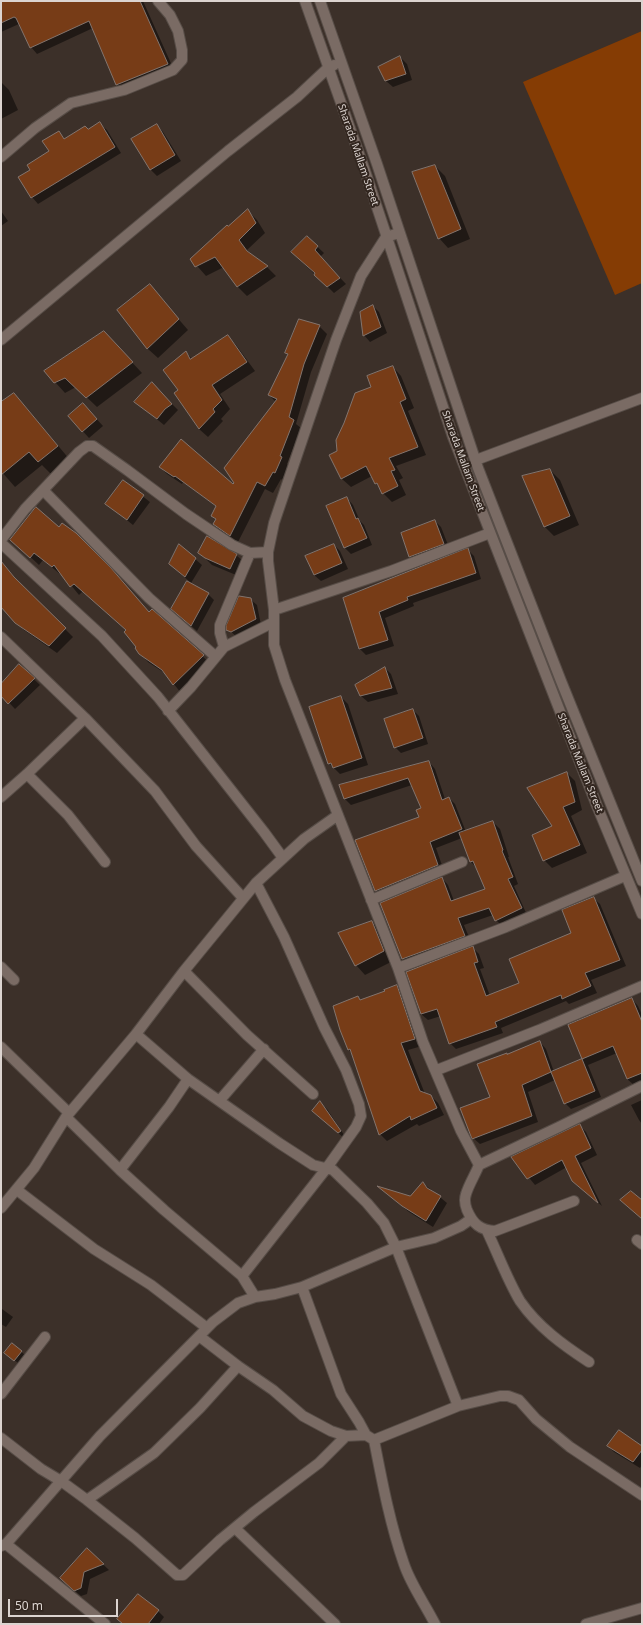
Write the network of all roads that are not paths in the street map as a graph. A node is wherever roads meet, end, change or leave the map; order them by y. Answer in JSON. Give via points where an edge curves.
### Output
{"nodes":[{"id":1,"x":158,"y":1,"type":"edge"},
{"id":2,"x":305,"y":1,"type":"edge"},
{"id":3,"x":320,"y":1,"type":"edge"},
{"id":4,"x":342,"y":62,"type":"junction"},
{"id":5,"x":328,"y":68,"type":"junction"},
{"id":6,"x":1,"y":157,"type":"edge"},
{"id":7,"x":399,"y":233,"type":"junction"},
{"id":8,"x":386,"y":237,"type":"junction"},
{"id":9,"x":1,"y":340,"type":"edge"},
{"id":10,"x":642,"y":398,"type":"edge"},
{"id":11,"x":476,"y":460,"type":"junction"},
{"id":12,"x":43,"y":490,"type":"junction"},
{"id":13,"x":490,"y":533,"type":"junction"},
{"id":14,"x":1,"y":541,"type":"edge"},
{"id":15,"x":268,"y":552,"type":"junction"},
{"id":16,"x":250,"y":554,"type":"junction"},
{"id":17,"x":274,"y":610,"type":"junction"},
{"id":18,"x":274,"y":622,"type":"junction"},
{"id":19,"x":2,"y":639,"type":"edge"},
{"id":20,"x":224,"y":647,"type":"junction"},
{"id":21,"x":215,"y":656,"type":"junction"},
{"id":22,"x":168,"y":711,"type":"junction"},
{"id":23,"x":85,"y":718,"type":"junction"},
{"id":24,"x":27,"y":774,"type":"junction"},
{"id":25,"x":1,"y":796,"type":"edge"},
{"id":26,"x":338,"y":815,"type":"junction"},
{"id":27,"x":283,"y":858,"type":"junction"},
{"id":28,"x":105,"y":862,"type":"dead end"},
{"id":29,"x":462,"y":862,"type":"dead end"},
{"id":30,"x":625,"y":876,"type":"junction"},
{"id":31,"x":642,"y":881,"type":"edge"},
{"id":32,"x":256,"y":883,"type":"junction"},
{"id":33,"x":243,"y":898,"type":"junction"},
{"id":34,"x":371,"y":900,"type":"junction"},
{"id":35,"x":642,"y":914,"type":"edge"},
{"id":36,"x":1,"y":967,"type":"edge"},
{"id":37,"x":398,"y":968,"type":"junction"},
{"id":38,"x":184,"y":971,"type":"junction"},
{"id":39,"x":14,"y":980,"type":"dead end"},
{"id":40,"x":642,"y":986,"type":"edge"},
{"id":41,"x":136,"y":1034,"type":"junction"},
{"id":42,"x":1,"y":1047,"type":"edge"},
{"id":43,"x":264,"y":1049,"type":"junction"},
{"id":44,"x":437,"y":1070,"type":"junction"},
{"id":45,"x":188,"y":1079,"type":"junction"},
{"id":46,"x":642,"y":1086,"type":"edge"},
{"id":47,"x":313,"y":1094,"type":"dead end"},
{"id":48,"x":220,"y":1100,"type":"junction"},
{"id":49,"x":68,"y":1115,"type":"junction"},
{"id":50,"x":479,"y":1165,"type":"junction"},
{"id":51,"x":326,"y":1169,"type":"junction"},
{"id":52,"x":120,"y":1170,"type":"junction"},
{"id":53,"x":17,"y":1190,"type":"junction"},
{"id":54,"x":1,"y":1192,"type":"edge"},
{"id":55,"x":10,"y":1199,"type":"junction"},
{"id":56,"x":574,"y":1201,"type":"dead end"},
{"id":57,"x":1,"y":1208,"type":"edge"},
{"id":58,"x":471,"y":1219,"type":"junction"},
{"id":59,"x":487,"y":1231,"type":"junction"},
{"id":60,"x":396,"y":1247,"type":"junction"},
{"id":61,"x":242,"y":1276,"type":"junction"},
{"id":62,"x":302,"y":1287,"type":"junction"},
{"id":63,"x":255,"y":1297,"type":"junction"},
{"id":64,"x":207,"y":1328,"type":"junction"},
{"id":65,"x":199,"y":1336,"type":"junction"},
{"id":66,"x":44,"y":1337,"type":"dead end"},
{"id":67,"x":589,"y":1362,"type":"dead end"},
{"id":68,"x":238,"y":1366,"type":"junction"},
{"id":69,"x":1,"y":1394,"type":"edge"},
{"id":70,"x":458,"y":1406,"type":"junction"},
{"id":71,"x":346,"y":1436,"type":"junction"},
{"id":72,"x":1,"y":1438,"type":"edge"},
{"id":73,"x":370,"y":1438,"type":"junction"},
{"id":74,"x":61,"y":1481,"type":"junction"},
{"id":75,"x":642,"y":1495,"type":"edge"},
{"id":76,"x":87,"y":1500,"type":"junction"},
{"id":77,"x":236,"y":1529,"type":"junction"},
{"id":78,"x":4,"y":1545,"type":"edge"},
{"id":79,"x":642,"y":1608,"type":"edge"},
{"id":80,"x":105,"y":1624,"type":"edge"},
{"id":81,"x":335,"y":1624,"type":"edge"},
{"id":82,"x":435,"y":1624,"type":"edge"},
{"id":83,"x":586,"y":1624,"type":"edge"}],
"edges":[{"from":1,"to":6,"type":"street","via":[[170,15],[178,32],[182,50],[182,60],[173,70],[124,90],[71,103],[35,128]]},
{"from":2,"to":5,"type":"street","name":"Sharada Mallam Street"},
{"from":3,"to":4,"type":"street","name":"Sharada Mallam Street"},
{"from":4,"to":5,"type":"street"},
{"from":4,"to":7,"type":"street","name":"Sharada Mallam Street"},
{"from":5,"to":8,"type":"street","name":"Sharada Mallam Street"},
{"from":5,"to":9,"type":"street","via":[[297,97],[228,151]]},
{"from":7,"to":8,"type":"street"},
{"from":7,"to":11,"type":"street","name":"Sharada Mallam Street"},
{"from":8,"to":13,"type":"street","name":"Sharada Mallam Street","via":[[453,437]]},
{"from":8,"to":15,"type":"street","via":[[361,276],[336,340],[274,523]]},
{"from":10,"to":11,"type":"street"},
{"from":11,"to":31,"type":"street","name":"Sharada Mallam Street","via":[[572,709]]},
{"from":12,"to":14,"type":"street"},
{"from":12,"to":16,"type":"street","via":[[79,452],[87,446],[93,446],[186,514]]},
{"from":12,"to":21,"type":"street","via":[[149,598]]},
{"from":13,"to":17,"type":"street","via":[[377,576]]},
{"from":13,"to":30,"type":"street","name":"Sharada Mallam Street"},
{"from":14,"to":22,"type":"street","via":[[102,636]]},
{"from":15,"to":16,"type":"street"},
{"from":15,"to":17,"type":"street"},
{"from":16,"to":20,"type":"street","via":[[220,625]]},
{"from":17,"to":18,"type":"street"},
{"from":18,"to":20,"type":"street"},
{"from":18,"to":26,"type":"street","via":[[274,645],[285,680]]},
{"from":19,"to":23,"type":"street"},
{"from":20,"to":21,"type":"street"},
{"from":21,"to":22,"type":"street"},
{"from":22,"to":27,"type":"street"},
{"from":23,"to":24,"type":"street"},
{"from":23,"to":33,"type":"street","via":[[155,791],[196,846]]},
{"from":24,"to":25,"type":"street"},
{"from":24,"to":28,"type":"street","via":[[68,814]]},
{"from":26,"to":27,"type":"street","via":[[318,828]]},
{"from":26,"to":34,"type":"street"},
{"from":27,"to":32,"type":"street"},
{"from":29,"to":34,"type":"street"},
{"from":30,"to":35,"type":"street","name":"Sharada Mallam Street"},
{"from":30,"to":37,"type":"street","via":[[506,927]]},
{"from":32,"to":33,"type":"street"},
{"from":32,"to":51,"type":"street","via":[[346,1070],[359,1104],[361,1116],[358,1123]]},
{"from":33,"to":38,"type":"street"},
{"from":34,"to":37,"type":"street"},
{"from":36,"to":39,"type":"street"},
{"from":37,"to":44,"type":"street","via":[[424,1042]]},
{"from":38,"to":41,"type":"street"},
{"from":38,"to":43,"type":"street","via":[[226,1015]]},
{"from":40,"to":44,"type":"street"},
{"from":41,"to":45,"type":"street"},
{"from":41,"to":49,"type":"street"},
{"from":42,"to":49,"type":"street"},
{"from":43,"to":47,"type":"street"},
{"from":43,"to":48,"type":"street"},
{"from":44,"to":50,"type":"street","via":[[461,1131]]},
{"from":45,"to":48,"type":"street"},
{"from":45,"to":52,"type":"street"},
{"from":46,"to":50,"type":"street"},
{"from":48,"to":51,"type":"street","via":[[313,1165]]},
{"from":49,"to":52,"type":"street"},
{"from":49,"to":53,"type":"street"},
{"from":50,"to":58,"type":"street","via":[[465,1200]]},
{"from":51,"to":60,"type":"street","via":[[333,1170],[371,1208],[384,1223]]},
{"from":51,"to":61,"type":"street"},
{"from":52,"to":61,"type":"street"},
{"from":53,"to":55,"type":"street"},
{"from":53,"to":64,"type":"street","via":[[94,1249],[151,1286]]},
{"from":54,"to":55,"type":"street"},
{"from":55,"to":57,"type":"street"},
{"from":56,"to":59,"type":"street","via":[[495,1231]]},
{"from":58,"to":59,"type":"street"},
{"from":58,"to":60,"type":"street","via":[[434,1238]]},
{"from":59,"to":67,"type":"street","via":[[517,1294],[534,1319],[553,1337]]},
{"from":60,"to":62,"type":"street"},
{"from":60,"to":70,"type":"street"},
{"from":61,"to":63,"type":"street"},
{"from":62,"to":63,"type":"street"},
{"from":62,"to":73,"type":"street","via":[[341,1394]]},
{"from":63,"to":64,"type":"street","via":[[238,1303]]},
{"from":64,"to":65,"type":"street"},
{"from":65,"to":68,"type":"street"},
{"from":65,"to":74,"type":"street","via":[[105,1431]]},
{"from":66,"to":69,"type":"street"},
{"from":68,"to":71,"type":"street","via":[[273,1390],[303,1416]]},
{"from":68,"to":76,"type":"street","via":[[154,1454]]},
{"from":70,"to":73,"type":"street"},
{"from":70,"to":75,"type":"street","via":[[500,1396],[515,1398],[570,1447]]},
{"from":71,"to":73,"type":"street"},
{"from":71,"to":77,"type":"street","via":[[319,1463],[254,1512]]},
{"from":72,"to":74,"type":"street"},
{"from":73,"to":82,"type":"street","via":[[404,1565]]},
{"from":74,"to":76,"type":"street"},
{"from":74,"to":78,"type":"street"},
{"from":76,"to":77,"type":"street","via":[[180,1576]]},
{"from":77,"to":81,"type":"street"},
{"from":78,"to":80,"type":"street"},
{"from":79,"to":83,"type":"street"}]}
